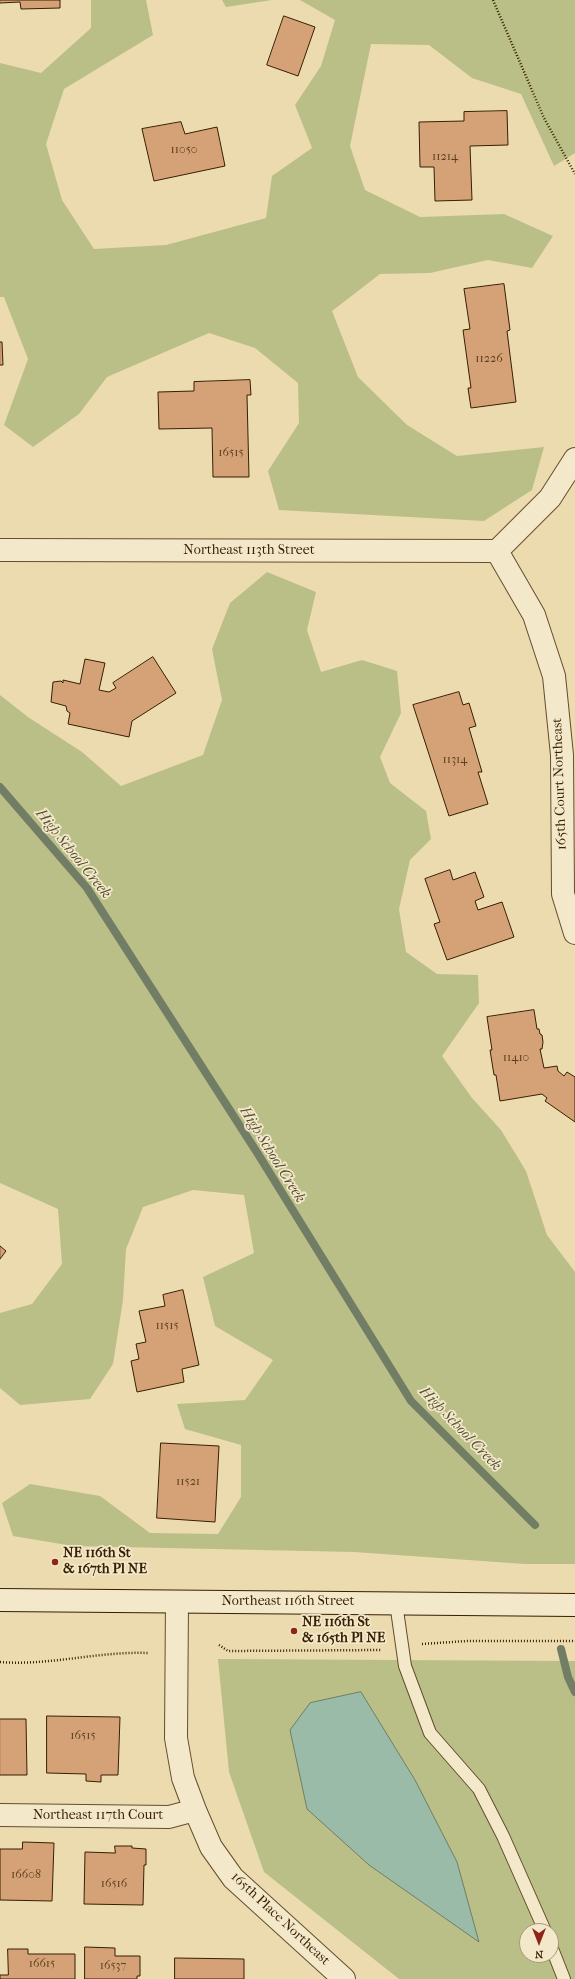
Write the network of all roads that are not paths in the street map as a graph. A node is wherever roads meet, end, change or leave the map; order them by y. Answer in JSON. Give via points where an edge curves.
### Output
{"nodes":[{"id":1,"x":575,"y":459,"type":"edge"},
{"id":2,"x":0,"y":550,"type":"edge"},
{"id":3,"x":497,"y":551,"type":"junction"},
{"id":4,"x":575,"y":933,"type":"edge"},
{"id":5,"x":0,"y":1600,"type":"edge"},
{"id":6,"x":177,"y":1602,"type":"junction"},
{"id":7,"x":396,"y":1603,"type":"junction"},
{"id":8,"x":575,"y":1605,"type":"edge"},
{"id":9,"x":195,"y":1810,"type":"junction"},
{"id":10,"x":0,"y":1815,"type":"edge"},
{"id":11,"x":541,"y":1923,"type":"edge"},
{"id":12,"x":558,"y":1963,"type":"edge"},
{"id":13,"x":344,"y":1979,"type":"edge"},
{"id":14,"x":564,"y":1979,"type":"edge"}],
"edges":[{"from":1,"to":3,"type":"street","via":[[550,498]]},
{"from":2,"to":3,"type":"street","name":"Northeast 113th Street"},
{"from":3,"to":4,"type":"street","name":"165th Court Northeast","via":[[534,615],[554,676],[562,755],[563,894]]},
{"from":5,"to":6,"type":"street","name":"Northeast 116th Street"},
{"from":6,"to":7,"type":"street","name":"Northeast 116th Street"},
{"from":6,"to":9,"type":"street","name":"165th Place Northeast","via":[[176,1738],[183,1778]]},
{"from":7,"to":8,"type":"street","name":"Northeast 116th Street"},
{"from":7,"to":11,"type":"lane","via":[[405,1666],[430,1733],[479,1789]]},
{"from":9,"to":10,"type":"street","name":"Northeast 117th Court","via":[[169,1817]]},
{"from":9,"to":13,"type":"street","name":"165th Place Northeast","via":[[211,1847],[233,1878]]},
{"from":12,"to":14,"type":"lane"}]}
